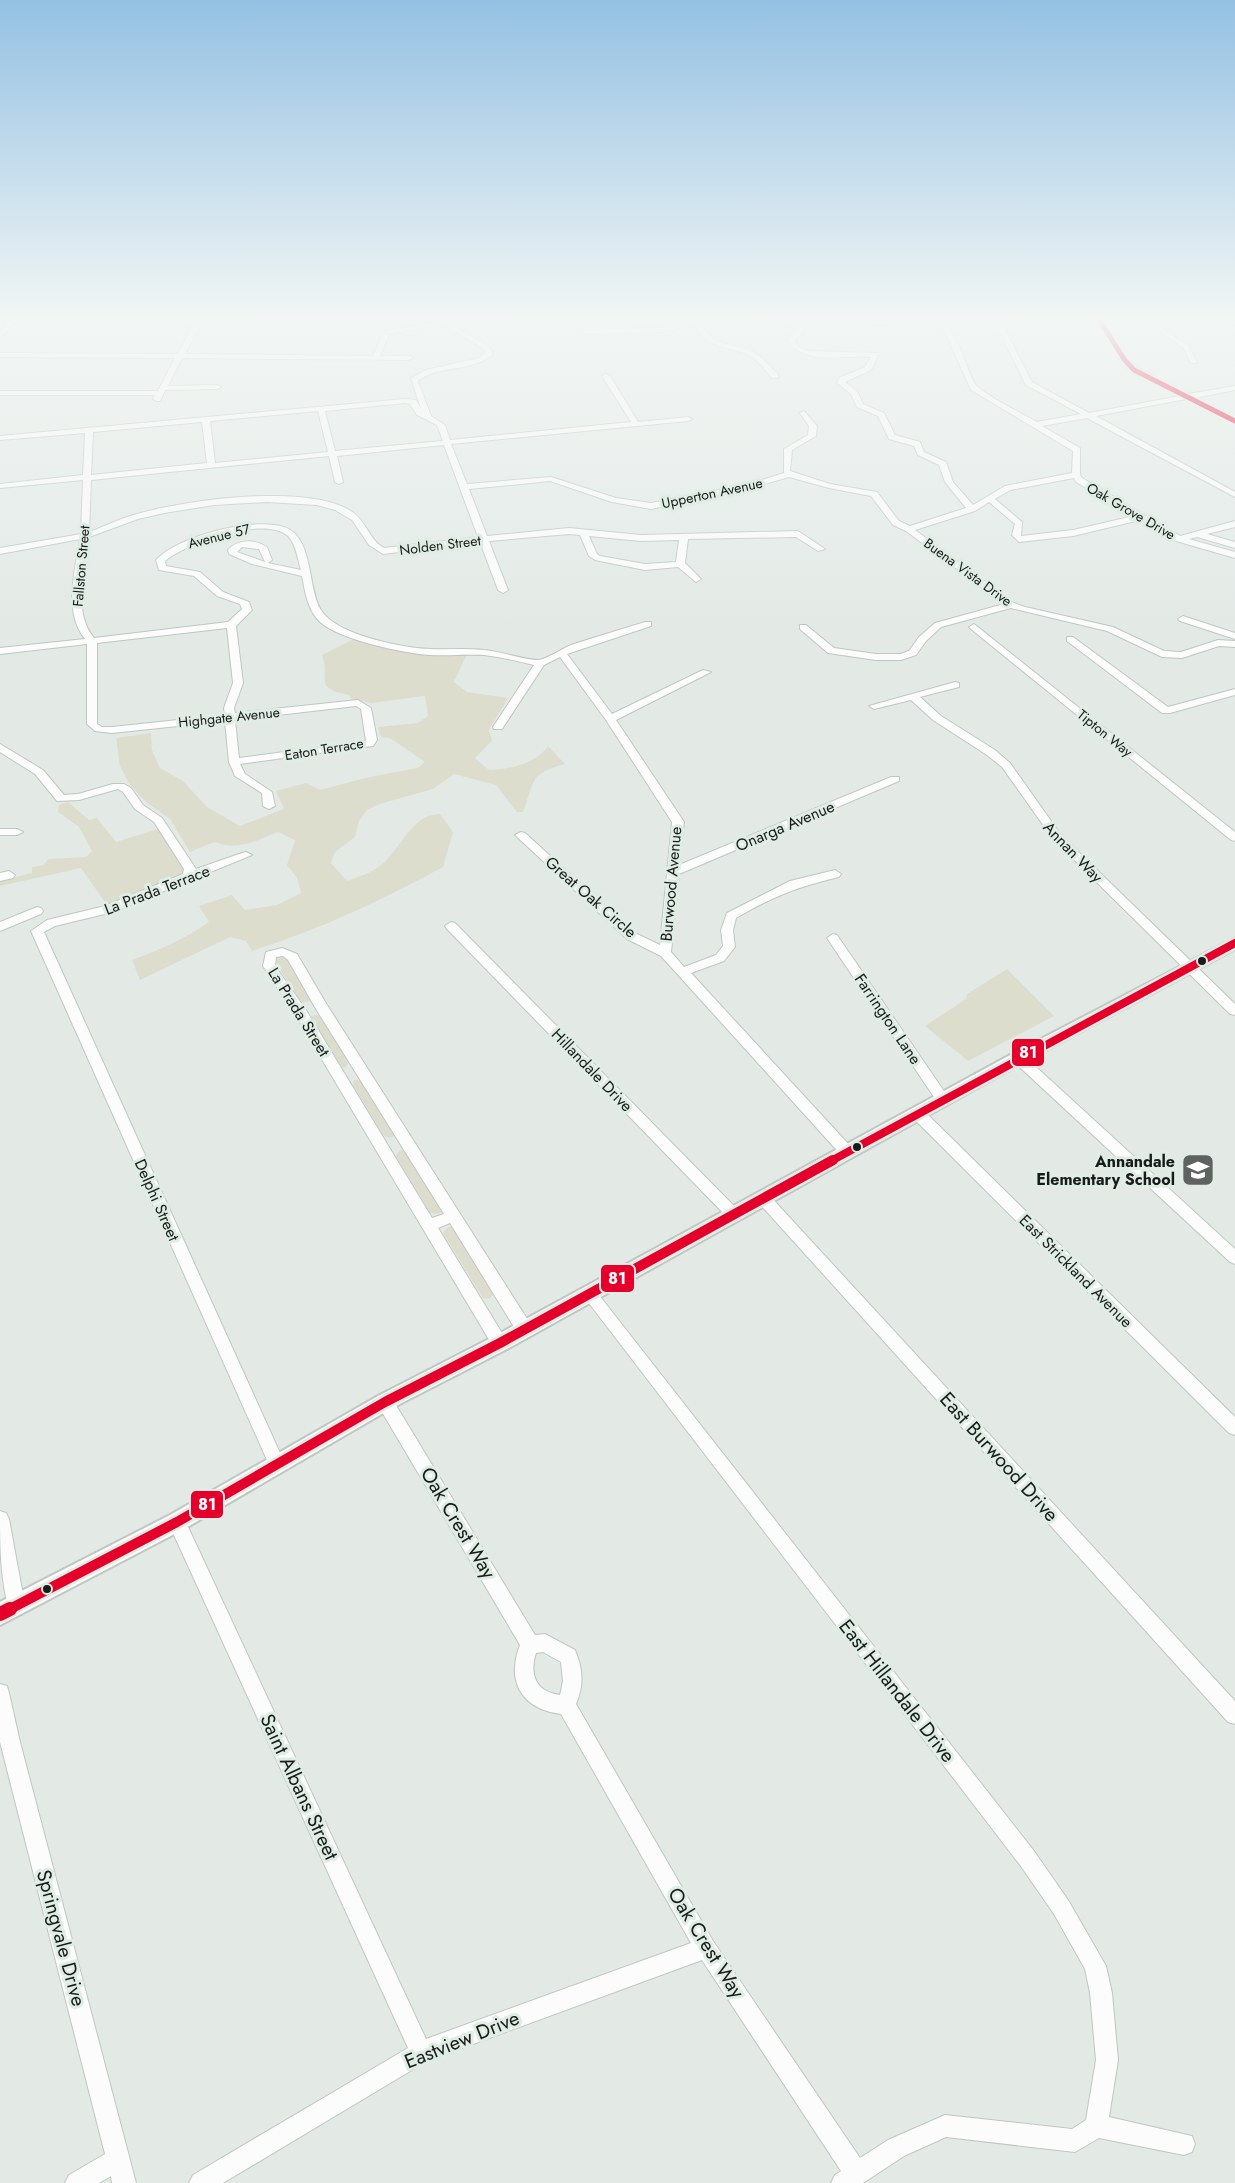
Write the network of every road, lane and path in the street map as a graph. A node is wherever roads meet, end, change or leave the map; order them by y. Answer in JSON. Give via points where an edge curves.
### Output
{"nodes":[{"id":1,"x":186,"y":421,"type":"edge"},
{"id":2,"x":206,"y":421,"type":"edge"},
{"id":3,"x":324,"y":421,"type":"edge"},
{"id":4,"x":436,"y":421,"type":"edge"},
{"id":5,"x":634,"y":421,"type":"edge"},
{"id":6,"x":669,"y":421,"type":"edge"},
{"id":7,"x":809,"y":421,"type":"edge"},
{"id":8,"x":884,"y":421,"type":"edge"},
{"id":9,"x":1028,"y":421,"type":"edge"},
{"id":10,"x":1057,"y":421,"type":"edge"},
{"id":11,"x":1099,"y":421,"type":"edge"},
{"id":12,"x":636,"y":424,"type":"junction"},
{"id":13,"x":1035,"y":425,"type":"junction"},
{"id":14,"x":89,"y":430,"type":"junction"},
{"id":15,"x":0,"y":438,"type":"edge"},
{"id":16,"x":447,"y":443,"type":"junction"},
{"id":17,"x":331,"y":454,"type":"junction"},
{"id":18,"x":211,"y":465,"type":"junction"},
{"id":19,"x":789,"y":474,"type":"junction"},
{"id":20,"x":1076,"y":474,"type":"junction"},
{"id":21,"x":87,"y":478,"type":"junction"},
{"id":22,"x":339,"y":482,"type":"dead end"},
{"id":23,"x":0,"y":486,"type":"edge"},
{"id":24,"x":464,"y":488,"type":"junction"},
{"id":25,"x":1235,"y":495,"type":"edge"},
{"id":26,"x":989,"y":498,"type":"junction"},
{"id":27,"x":972,"y":509,"type":"junction"},
{"id":28,"x":1140,"y":517,"type":"junction"},
{"id":29,"x":1235,"y":524,"type":"edge"},
{"id":30,"x":909,"y":529,"type":"junction"},
{"id":31,"x":584,"y":533,"type":"junction"},
{"id":32,"x":1195,"y":534,"type":"junction"},
{"id":33,"x":85,"y":535,"type":"junction"},
{"id":34,"x":684,"y":537,"type":"junction"},
{"id":35,"x":483,"y":539,"type":"junction"},
{"id":36,"x":1179,"y":539,"type":"junction"},
{"id":37,"x":1235,"y":545,"type":"edge"},
{"id":38,"x":821,"y":549,"type":"dead end"},
{"id":39,"x":0,"y":551,"type":"edge"},
{"id":40,"x":1235,"y":555,"type":"edge"},
{"id":41,"x":268,"y":560,"type":"dead end"},
{"id":42,"x":680,"y":564,"type":"junction"},
{"id":43,"x":304,"y":574,"type":"junction"},
{"id":44,"x":696,"y":579,"type":"dead end"},
{"id":45,"x":503,"y":590,"type":"dead end"},
{"id":46,"x":1011,"y":605,"type":"junction"},
{"id":47,"x":1183,"y":619,"type":"dead end"},
{"id":48,"x":648,"y":624,"type":"dead end"},
{"id":49,"x":231,"y":625,"type":"junction"},
{"id":50,"x":803,"y":627,"type":"dead end"},
{"id":51,"x":974,"y":627,"type":"dead end"},
{"id":52,"x":1235,"y":636,"type":"edge"},
{"id":53,"x":1070,"y":639,"type":"dead end"},
{"id":54,"x":92,"y":640,"type":"junction"},
{"id":55,"x":1235,"y":644,"type":"edge"},
{"id":56,"x":0,"y":651,"type":"edge"},
{"id":57,"x":562,"y":653,"type":"junction"},
{"id":58,"x":540,"y":663,"type":"junction"},
{"id":59,"x":706,"y":672,"type":"dead end"},
{"id":60,"x":955,"y":685,"type":"dead end"},
{"id":61,"x":1232,"y":695,"type":"edge"},
{"id":62,"x":913,"y":696,"type":"junction"},
{"id":63,"x":358,"y":703,"type":"joint"},
{"id":64,"x":874,"y":706,"type":"dead end"},
{"id":65,"x":230,"y":717,"type":"junction"},
{"id":66,"x":610,"y":719,"type":"junction"},
{"id":67,"x":498,"y":727,"type":"dead end"},
{"id":68,"x":99,"y":730,"type":"joint"},
{"id":69,"x":0,"y":747,"type":"edge"},
{"id":70,"x":234,"y":762,"type":"junction"},
{"id":71,"x":895,"y":779,"type":"dead end"},
{"id":72,"x":270,"y":806,"type":"dead end"},
{"id":73,"x":0,"y":832,"type":"edge"},
{"id":74,"x":17,"y":832,"type":"dead end"},
{"id":75,"x":521,"y":835,"type":"dead end"},
{"id":76,"x":1235,"y":838,"type":"edge"},
{"id":77,"x":246,"y":855,"type":"dead end"},
{"id":78,"x":674,"y":872,"type":"junction"},
{"id":79,"x":835,"y":874,"type":"dead end"},
{"id":80,"x":188,"y":876,"type":"junction"},
{"id":81,"x":37,"y":911,"type":"dead end"},
{"id":82,"x":451,"y":926,"type":"dead end"},
{"id":83,"x":0,"y":927,"type":"edge"},
{"id":84,"x":38,"y":935,"type":"joint"},
{"id":85,"x":833,"y":938,"type":"dead end"},
{"id":86,"x":1235,"y":943,"type":"edge"},
{"id":87,"x":665,"y":953,"type":"junction"},
{"id":88,"x":1189,"y":967,"type":"junction"},
{"id":89,"x":682,"y":972,"type":"junction"},
{"id":90,"x":321,"y":1006,"type":"junction"},
{"id":91,"x":1235,"y":1011,"type":"edge"},
{"id":92,"x":301,"y":1013,"type":"junction"},
{"id":93,"x":1018,"y":1058,"type":"junction"},
{"id":94,"x":362,"y":1071,"type":"junction"},
{"id":95,"x":340,"y":1079,"type":"junction"},
{"id":96,"x":943,"y":1100,"type":"junction"},
{"id":97,"x":918,"y":1114,"type":"junction"},
{"id":98,"x":406,"y":1140,"type":"junction"},
{"id":99,"x":383,"y":1150,"type":"junction"},
{"id":100,"x":847,"y":1152,"type":"junction"},
{"id":101,"x":763,"y":1198,"type":"junction"},
{"id":102,"x":733,"y":1214,"type":"junction"},
{"id":103,"x":454,"y":1216,"type":"junction"},
{"id":104,"x":428,"y":1227,"type":"junction"},
{"id":105,"x":1235,"y":1258,"type":"edge"},
{"id":106,"x":590,"y":1294,"type":"junction"},
{"id":107,"x":525,"y":1330,"type":"junction"},
{"id":108,"x":500,"y":1343,"type":"junction"},
{"id":109,"x":386,"y":1402,"type":"junction"},
{"id":110,"x":1235,"y":1428,"type":"edge"},
{"id":111,"x":277,"y":1464,"type":"junction"},
{"id":112,"x":0,"y":1519,"type":"edge"},
{"id":113,"x":177,"y":1522,"type":"junction"},
{"id":114,"x":8,"y":1610,"type":"edge"},
{"id":115,"x":530,"y":1644,"type":"junction"},
{"id":116,"x":0,"y":1693,"type":"edge"},
{"id":117,"x":566,"y":1705,"type":"junction"},
{"id":118,"x":1235,"y":1715,"type":"edge"},
{"id":119,"x":706,"y":1948,"type":"junction"},
{"id":120,"x":421,"y":2052,"type":"junction"},
{"id":121,"x":1096,"y":2126,"type":"junction"},
{"id":122,"x":1185,"y":2144,"type":"dead end"},
{"id":123,"x":118,"y":2159,"type":"junction"},
{"id":124,"x":850,"y":2178,"type":"edge"},
{"id":125,"x":77,"y":2183,"type":"edge"},
{"id":126,"x":124,"y":2183,"type":"edge"},
{"id":127,"x":201,"y":2183,"type":"edge"}],
"edges":[{"from":1,"to":14,"type":"street"},
{"from":2,"to":18,"type":"street"},
{"from":3,"to":17,"type":"street"},
{"from":4,"to":16,"type":"street","via":[[446,429]]},
{"from":5,"to":12,"type":"street"},
{"from":6,"to":12,"type":"street"},
{"from":7,"to":19,"type":"street","via":[[812,436],[788,449]]},
{"from":8,"to":27,"type":"street","via":[[892,436],[917,444],[921,453],[943,464],[949,482]]},
{"from":9,"to":13,"type":"street","name":"Oak Grove Drive"},
{"from":10,"to":13,"type":"street"},
{"from":11,"to":25,"type":"street"},
{"from":12,"to":16,"type":"street"},
{"from":13,"to":20,"type":"street","name":"Oak Grove Drive","via":[[1077,450]]},
{"from":14,"to":15,"type":"street"},
{"from":14,"to":21,"type":"street","name":"Fallston Street"},
{"from":16,"to":17,"type":"street"},
{"from":16,"to":24,"type":"street"},
{"from":17,"to":18,"type":"street"},
{"from":17,"to":22,"type":"street"},
{"from":18,"to":21,"type":"street"},
{"from":19,"to":24,"type":"street","name":"Upperton Avenue","via":[[751,486],[651,506],[615,500],[551,479]]},
{"from":19,"to":30,"type":"street","via":[[874,494],[896,523]]},
{"from":20,"to":26,"type":"street","via":[[1008,488]]},
{"from":20,"to":28,"type":"street","name":"Oak Grove Drive","via":[[1086,485]]},
{"from":21,"to":23,"type":"street"},
{"from":21,"to":33,"type":"street","name":"Fallston Street"},
{"from":24,"to":35,"type":"street"},
{"from":26,"to":27,"type":"street"},
{"from":26,"to":28,"type":"street","via":[[1016,521],[1019,539],[1073,533]]},
{"from":27,"to":30,"type":"street"},
{"from":28,"to":36,"type":"street","name":"Oak Grove Drive"},
{"from":29,"to":32,"type":"street"},
{"from":30,"to":46,"type":"street","name":"Buena Vista Drive"},
{"from":31,"to":34,"type":"street","name":"Nolden Street"},
{"from":31,"to":35,"type":"street","name":"Nolden Street"},
{"from":31,"to":42,"type":"street","via":[[593,556],[607,561],[645,567]]},
{"from":32,"to":36,"type":"street"},
{"from":32,"to":37,"type":"street","name":"Oak Grove Drive"},
{"from":33,"to":35,"type":"street","name":"Nolden Street","via":[[149,514],[271,499],[345,511],[358,520],[373,545],[382,551]]},
{"from":33,"to":39,"type":"street","name":"Nolden Street"},
{"from":33,"to":54,"type":"street","name":"Fallston Street","via":[[77,612],[81,628]]},
{"from":34,"to":38,"type":"street","name":"Nolden Street","via":[[798,534]]},
{"from":34,"to":42,"type":"street"},
{"from":35,"to":45,"type":"street"},
{"from":36,"to":40,"type":"street","name":"Oak Grove Drive"},
{"from":41,"to":43,"type":"street","via":[[263,547],[256,544],[232,550],[233,554],[255,562]]},
{"from":42,"to":44,"type":"street"},
{"from":43,"to":49,"type":"street","name":"Avenue 57","via":[[293,535],[267,527],[248,527],[190,542],[163,556],[162,568],[197,574],[220,594],[244,602],[247,610]]},
{"from":43,"to":58,"type":"street","name":"Avenue 57","via":[[321,617],[335,627],[415,650],[478,652]]},
{"from":46,"to":50,"type":"street","via":[[938,625],[913,652],[901,657],[831,651]]},
{"from":46,"to":55,"type":"street","name":"Buena Vista Drive","via":[[1035,614],[1110,629],[1162,654],[1182,655],[1218,643]]},
{"from":47,"to":52,"type":"street"},
{"from":48,"to":57,"type":"street"},
{"from":49,"to":54,"type":"street"},
{"from":49,"to":65,"type":"street","via":[[238,683],[230,702]]},
{"from":51,"to":76,"type":"street","name":"Tipton Way"},
{"from":53,"to":61,"type":"street","via":[[1166,711]]},
{"from":54,"to":56,"type":"street"},
{"from":54,"to":68,"type":"street","name":"Fallston Street","via":[[92,724]]},
{"from":57,"to":58,"type":"street"},
{"from":57,"to":66,"type":"street","name":"Burwood Avenue"},
{"from":58,"to":67,"type":"street"},
{"from":59,"to":66,"type":"street"},
{"from":60,"to":62,"type":"street"},
{"from":62,"to":64,"type":"street"},
{"from":62,"to":88,"type":"street","name":"Annan Way","via":[[942,722],[1006,765],[1057,837]]},
{"from":63,"to":65,"type":"street","name":"Highgate Avenue"},
{"from":63,"to":70,"type":"street","name":"Eaton Terrace","via":[[366,708],[372,740],[369,744]]},
{"from":65,"to":68,"type":"street","name":"Highgate Avenue"},
{"from":65,"to":70,"type":"street"},
{"from":66,"to":78,"type":"street","name":"Burwood Avenue","via":[[675,815],[678,829]]},
{"from":69,"to":80,"type":"street","via":[[39,772],[61,799],[120,786],[127,790],[139,807],[158,820],[190,869]]},
{"from":70,"to":72,"type":"street","via":[[240,776],[267,792]]},
{"from":71,"to":78,"type":"street","name":"Onarga Avenue"},
{"from":73,"to":74,"type":"street"},
{"from":75,"to":87,"type":"street","name":"Great Oak Circle","via":[[632,936]]},
{"from":77,"to":80,"type":"street","name":"La Prada Terrace"},
{"from":78,"to":87,"type":"street","name":"Burwood Avenue"},
{"from":79,"to":89,"type":"street","via":[[798,882],[731,916],[727,930],[729,946],[720,958]]},
{"from":80,"to":84,"type":"street","name":"La Prada Terrace","via":[[110,909],[42,926]]},
{"from":81,"to":83,"type":"street"},
{"from":82,"to":102,"type":"street","name":"Hillandale Drive"},
{"from":84,"to":111,"type":"street","name":"Delphi Street"},
{"from":85,"to":96,"type":"street","name":"Farrington Lane"},
{"from":86,"to":88,"type":"main road"},
{"from":87,"to":89,"type":"street","name":"Burwood Avenue"},
{"from":88,"to":91,"type":"street","name":"Annan Way"},
{"from":88,"to":93,"type":"main road"},
{"from":89,"to":100,"type":"street","name":"Burwood Avenue"},
{"from":90,"to":92,"type":"street"},
{"from":90,"to":92,"type":"street","name":"La Prada Street","via":[[293,957],[289,953],[274,953],[268,959],[269,966]]},
{"from":90,"to":94,"type":"street","name":"La Prada Street"},
{"from":92,"to":95,"type":"street","name":"La Prada Street"},
{"from":93,"to":96,"type":"main road"},
{"from":93,"to":105,"type":"street"},
{"from":94,"to":95,"type":"street"},
{"from":94,"to":98,"type":"street","name":"La Prada Street"},
{"from":95,"to":99,"type":"street","name":"La Prada Street"},
{"from":96,"to":97,"type":"main road"},
{"from":97,"to":100,"type":"main road"},
{"from":97,"to":110,"type":"street","name":"East Strickland Avenue"},
{"from":98,"to":99,"type":"street"},
{"from":98,"to":103,"type":"street","name":"La Prada Street"},
{"from":99,"to":104,"type":"street","name":"La Prada Street"},
{"from":100,"to":101,"type":"main road"},
{"from":101,"to":102,"type":"main road"},
{"from":101,"to":118,"type":"street","name":"East Burwood Drive"},
{"from":102,"to":106,"type":"main road"},
{"from":103,"to":104,"type":"street"},
{"from":103,"to":107,"type":"street","name":"La Prada Street"},
{"from":104,"to":108,"type":"street","name":"La Prada Street"},
{"from":106,"to":107,"type":"main road"},
{"from":106,"to":121,"type":"street","name":"East Hillandale Drive","via":[[1061,1907],[1095,1966],[1101,1992],[1107,2060]]},
{"from":107,"to":108,"type":"main road"},
{"from":108,"to":109,"type":"main road"},
{"from":109,"to":111,"type":"main road"},
{"from":109,"to":115,"type":"street","name":"Oak Crest Way"},
{"from":111,"to":113,"type":"main road"},
{"from":112,"to":114,"type":"street"},
{"from":113,"to":114,"type":"main road"},
{"from":113,"to":120,"type":"street","name":"Saint Albans Street"},
{"from":115,"to":117,"type":"street","via":[[522,1660],[523,1674],[534,1697],[550,1705]]},
{"from":115,"to":117,"type":"street","via":[[544,1643],[568,1656],[574,1672],[573,1689]]},
{"from":116,"to":123,"type":"street","name":"Springvale Drive"},
{"from":117,"to":119,"type":"street","name":"Oak Crest Way"},
{"from":119,"to":120,"type":"street","name":"Eastview Drive"},
{"from":119,"to":124,"type":"street","name":"Oak Crest Way"},
{"from":120,"to":127,"type":"street","name":"Eastview Drive"},
{"from":121,"to":122,"type":"street"},
{"from":121,"to":124,"type":"street","via":[[1075,2142],[945,2126],[896,2148]]},
{"from":123,"to":125,"type":"street"},
{"from":123,"to":126,"type":"street","name":"Springvale Drive"}]}
